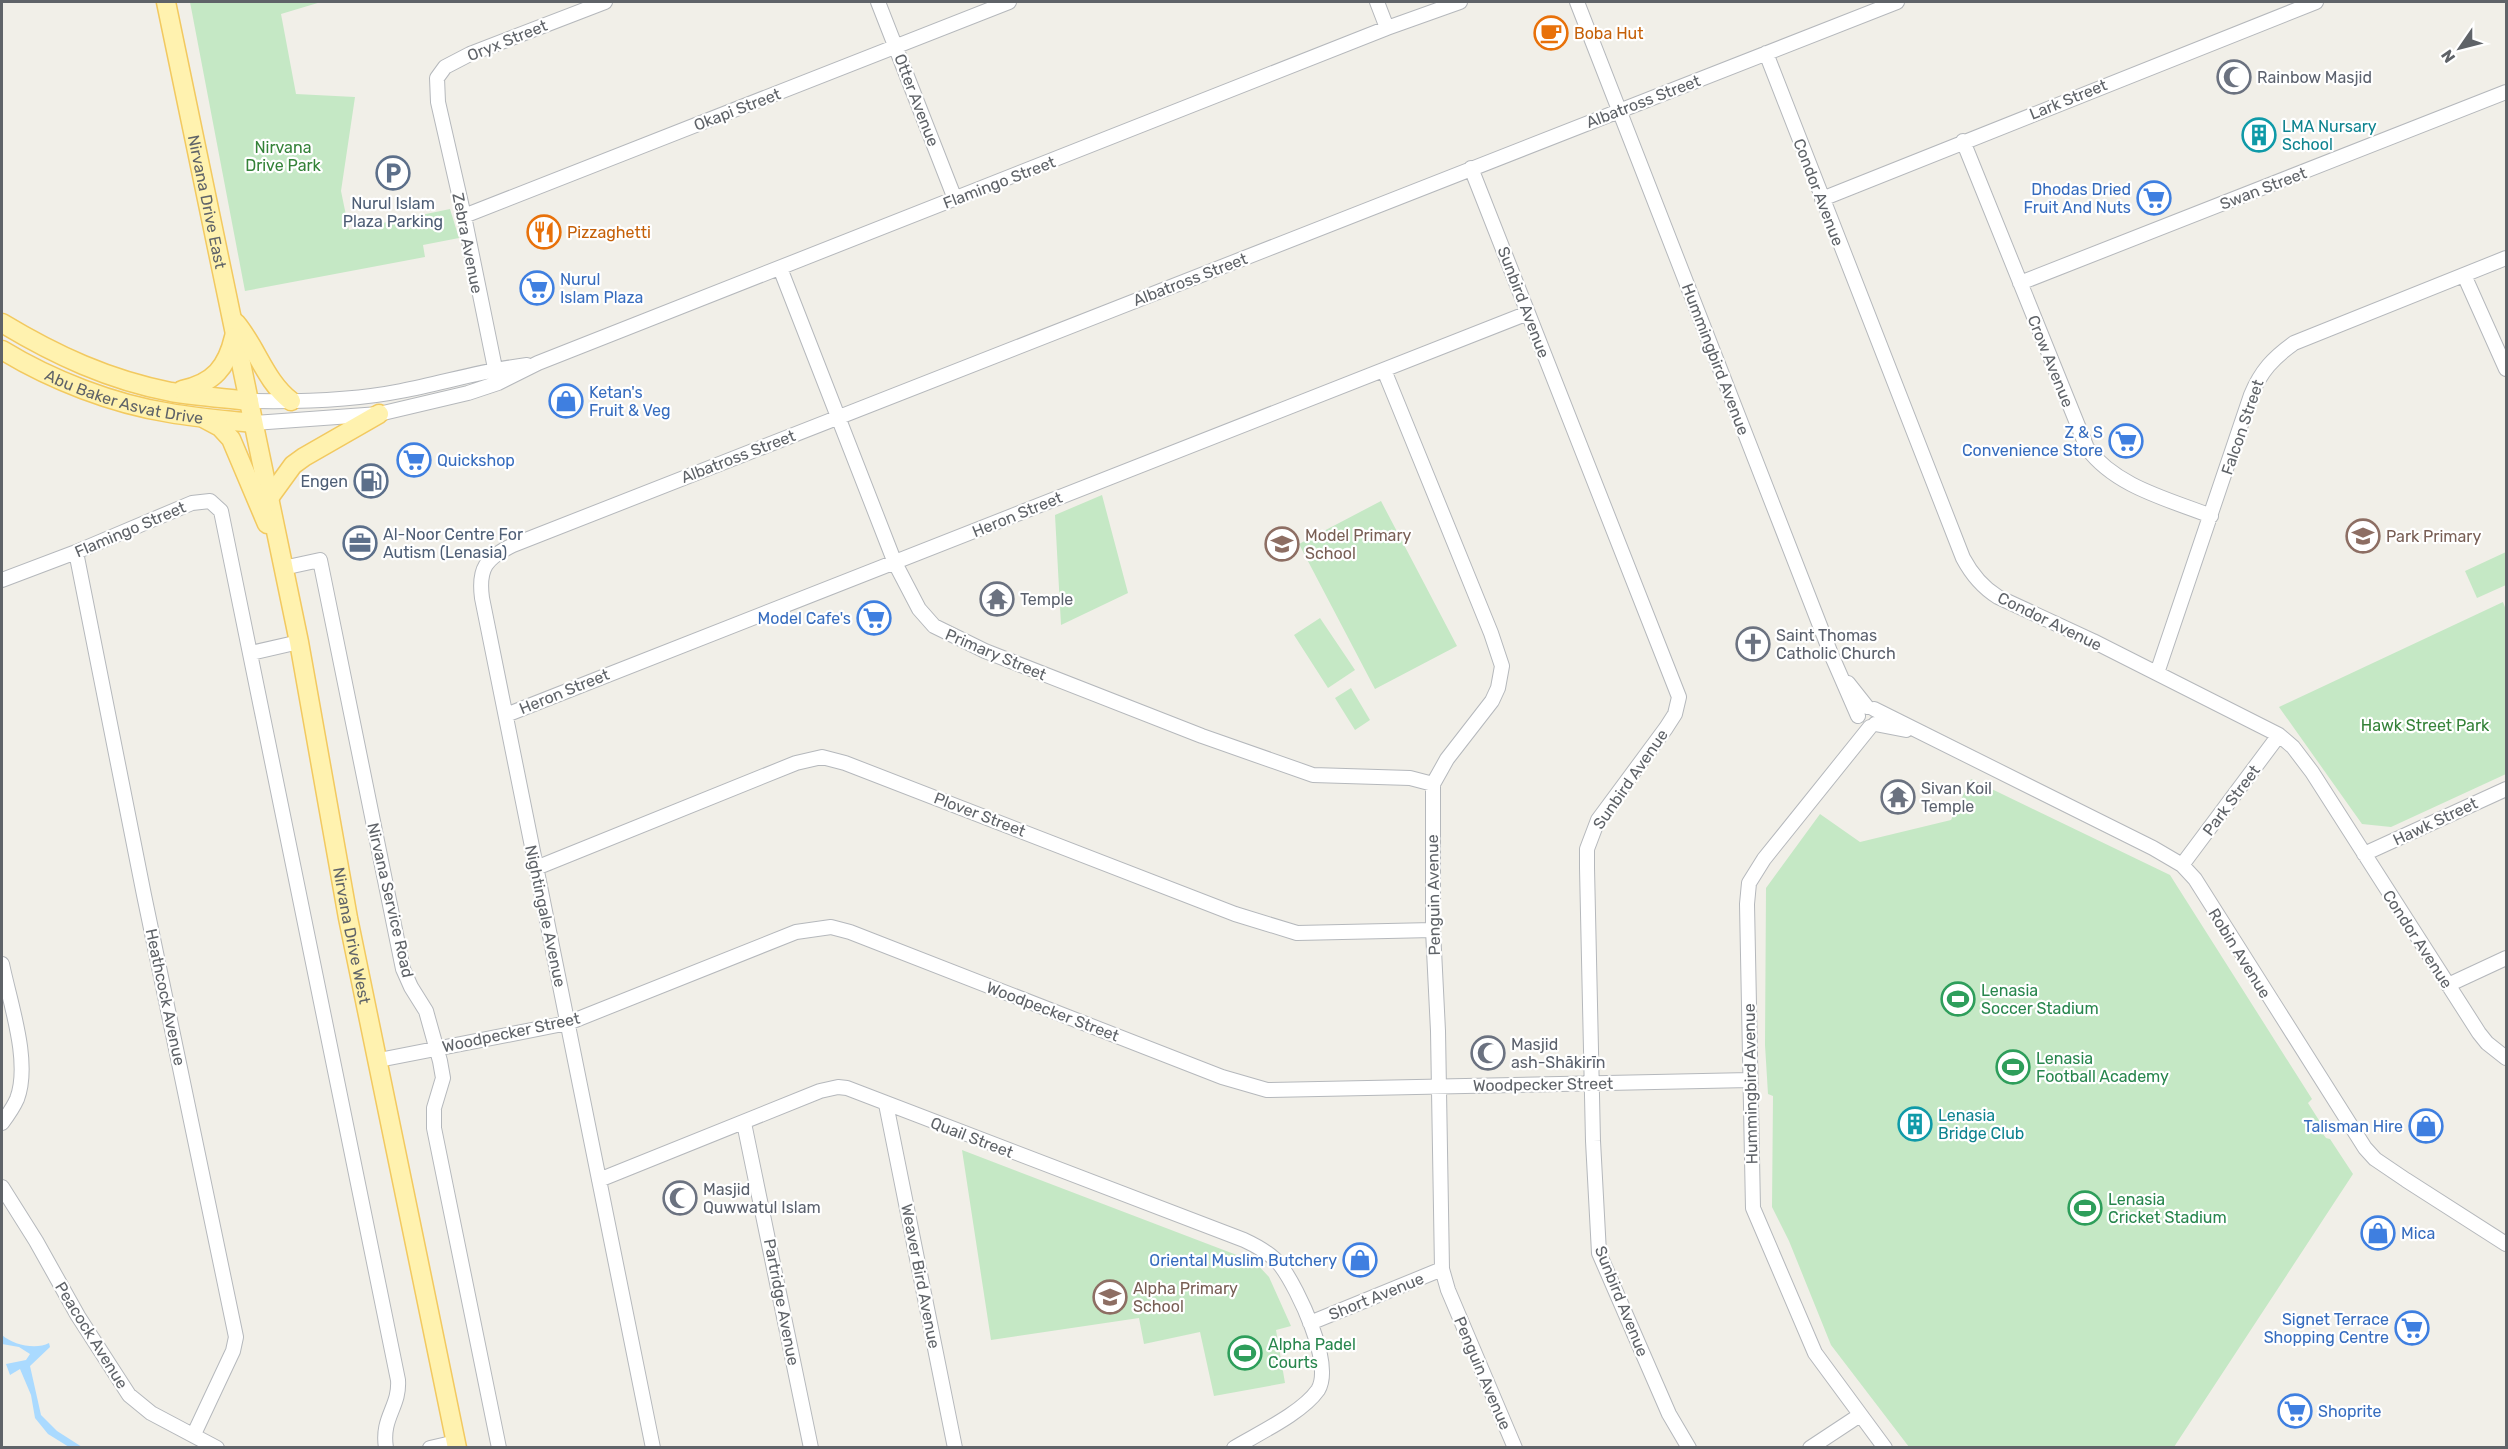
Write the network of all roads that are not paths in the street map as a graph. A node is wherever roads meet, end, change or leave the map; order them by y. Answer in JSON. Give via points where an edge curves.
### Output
{"nodes":[{"id":1,"x":166,"y":2,"type":"edge"},
{"id":2,"x":605,"y":2,"type":"edge"},
{"id":3,"x":878,"y":2,"type":"edge"},
{"id":4,"x":1009,"y":2,"type":"edge"},
{"id":5,"x":1377,"y":2,"type":"edge"},
{"id":6,"x":1460,"y":2,"type":"edge"},
{"id":7,"x":1577,"y":2,"type":"edge"},
{"id":8,"x":1897,"y":2,"type":"edge"},
{"id":9,"x":2316,"y":2,"type":"edge"},
{"id":10,"x":1388,"y":28,"type":"junction"},
{"id":11,"x":896,"y":46,"type":"junction"},
{"id":12,"x":1766,"y":53,"type":"junction"},
{"id":13,"x":2506,"y":92,"type":"edge"},
{"id":14,"x":438,"y":102,"type":"joint"},
{"id":15,"x":1620,"y":110,"type":"junction"},
{"id":16,"x":1963,"y":141,"type":"junction"},
{"id":17,"x":1471,"y":168,"type":"junction"},
{"id":18,"x":955,"y":199,"type":"junction"},
{"id":19,"x":1822,"y":199,"type":"junction"},
{"id":20,"x":464,"y":216,"type":"junction"},
{"id":21,"x":2506,"y":258,"type":"edge"},
{"id":22,"x":780,"y":268,"type":"junction"},
{"id":23,"x":2464,"y":275,"type":"junction"},
{"id":24,"x":2020,"y":283,"type":"junction"},
{"id":25,"x":1528,"y":313,"type":"junction"},
{"id":26,"x":2,"y":323,"type":"edge"},
{"id":27,"x":234,"y":326,"type":"junction"},
{"id":28,"x":2,"y":350,"type":"edge"},
{"id":29,"x":538,"y":363,"type":"junction"},
{"id":30,"x":493,"y":369,"type":"junction"},
{"id":31,"x":2506,"y":369,"type":"edge"},
{"id":32,"x":1384,"y":370,"type":"junction"},
{"id":33,"x":498,"y":383,"type":"junction"},
{"id":34,"x":172,"y":392,"type":"junction"},
{"id":35,"x":249,"y":401,"type":"junction"},
{"id":36,"x":291,"y":401,"type":"junction"},
{"id":37,"x":379,"y":414,"type":"junction"},
{"id":38,"x":202,"y":417,"type":"junction"},
{"id":39,"x":838,"y":417,"type":"junction"},
{"id":40,"x":253,"y":423,"type":"junction"},
{"id":41,"x":269,"y":498,"type":"junction"},
{"id":42,"x":2211,"y":516,"type":"junction"},
{"id":43,"x":76,"y":552,"type":"junction"},
{"id":44,"x":280,"y":559,"type":"junction"},
{"id":45,"x":487,"y":562,"type":"joint"},
{"id":46,"x":895,"y":563,"type":"junction"},
{"id":47,"x":2,"y":580,"type":"edge"},
{"id":48,"x":299,"y":642,"type":"junction"},
{"id":49,"x":251,"y":653,"type":"junction"},
{"id":50,"x":2157,"y":673,"type":"junction"},
{"id":51,"x":506,"y":715,"type":"junction"},
{"id":52,"x":1867,"y":717,"type":"junction"},
{"id":53,"x":2279,"y":735,"type":"junction"},
{"id":54,"x":1433,"y":784,"type":"junction"},
{"id":55,"x":2506,"y":789,"type":"edge"},
{"id":56,"x":2364,"y":854,"type":"junction"},
{"id":57,"x":2182,"y":865,"type":"junction"},
{"id":58,"x":536,"y":868,"type":"junction"},
{"id":59,"x":1432,"y":930,"type":"junction"},
{"id":60,"x":2506,"y":958,"type":"edge"},
{"id":61,"x":2,"y":964,"type":"edge"},
{"id":62,"x":2448,"y":985,"type":"junction"},
{"id":63,"x":568,"y":1023,"type":"junction"},
{"id":64,"x":438,"y":1048,"type":"junction"},
{"id":65,"x":2506,"y":1058,"type":"edge"},
{"id":66,"x":379,"y":1060,"type":"junction"},
{"id":67,"x":1750,"y":1080,"type":"junction"},
{"id":68,"x":1592,"y":1083,"type":"junction"},
{"id":69,"x":1439,"y":1087,"type":"junction"},
{"id":70,"x":886,"y":1104,"type":"junction"},
{"id":71,"x":2,"y":1123,"type":"edge"},
{"id":72,"x":744,"y":1123,"type":"junction"},
{"id":73,"x":599,"y":1180,"type":"junction"},
{"id":74,"x":2,"y":1187,"type":"edge"},
{"id":75,"x":2506,"y":1244,"type":"edge"},
{"id":76,"x":1442,"y":1269,"type":"junction"},
{"id":77,"x":1310,"y":1323,"type":"junction"},
{"id":78,"x":1860,"y":1414,"type":"junction"},
{"id":79,"x":194,"y":1434,"type":"junction"},
{"id":80,"x":456,"y":1445,"type":"edge"},
{"id":81,"x":1511,"y":1446,"type":"edge"},
{"id":82,"x":217,"y":1448,"type":"edge"},
{"id":83,"x":386,"y":1448,"type":"edge"},
{"id":84,"x":430,"y":1448,"type":"edge"},
{"id":85,"x":499,"y":1448,"type":"edge"},
{"id":86,"x":653,"y":1448,"type":"edge"},
{"id":87,"x":811,"y":1448,"type":"edge"},
{"id":88,"x":955,"y":1448,"type":"edge"},
{"id":89,"x":1234,"y":1448,"type":"edge"},
{"id":90,"x":1689,"y":1448,"type":"edge"},
{"id":91,"x":1810,"y":1448,"type":"edge"},
{"id":92,"x":1885,"y":1448,"type":"edge"}],
"edges":[{"from":1,"to":27,"type":"main road","name":"Nirvana Drive East"},
{"from":2,"to":14,"type":"street","name":"Oryx Street","via":[[445,67],[437,78]]},
{"from":3,"to":11,"type":"street","name":"Otter Avenue"},
{"from":4,"to":11,"type":"street","name":"Okapi Street"},
{"from":5,"to":10,"type":"street"},
{"from":6,"to":10,"type":"street","name":"Flamingo Street"},
{"from":7,"to":15,"type":"street","name":"Hummingbird Avenue"},
{"from":8,"to":12,"type":"street","name":"Albatross Street"},
{"from":9,"to":16,"type":"street","name":"Lark Street"},
{"from":10,"to":18,"type":"street","name":"Flamingo Street"},
{"from":11,"to":18,"type":"street","name":"Otter Avenue"},
{"from":11,"to":20,"type":"street","name":"Okapi Street"},
{"from":12,"to":15,"type":"street","name":"Albatross Street"},
{"from":12,"to":19,"type":"street","name":"Condor Avenue"},
{"from":13,"to":24,"type":"street","name":"Swan Street"},
{"from":14,"to":20,"type":"street","name":"Zebra Avenue"},
{"from":15,"to":17,"type":"street","name":"Albatross Street"},
{"from":15,"to":52,"type":"street","name":"Hummingbird Avenue","via":[[1827,643]]},
{"from":16,"to":19,"type":"street","name":"Lark Street"},
{"from":16,"to":24,"type":"street","name":"Crow Avenue"},
{"from":17,"to":25,"type":"street","name":"Sunbird Avenue"},
{"from":17,"to":39,"type":"street","name":"Albatross Street"},
{"from":18,"to":22,"type":"street","name":"Flamingo Street"},
{"from":19,"to":50,"type":"street","name":"Condor Avenue","via":[[1974,577],[1998,597]]},
{"from":20,"to":30,"type":"street","name":"Zebra Avenue"},
{"from":21,"to":23,"type":"street","name":"Falcon Street"},
{"from":22,"to":29,"type":"street","name":"Flamingo Street"},
{"from":22,"to":39,"type":"street","name":"Primary Street"},
{"from":23,"to":31,"type":"street"},
{"from":23,"to":42,"type":"street","name":"Falcon Street","via":[[2294,343],[2269,362],[2251,395]]},
{"from":24,"to":42,"type":"street","name":"Crow Avenue","via":[[2080,433],[2094,457],[2129,483]]},
{"from":25,"to":32,"type":"street","name":"Heron Street"},
{"from":25,"to":68,"type":"street","name":"Sunbird Avenue","via":[[1679,697],[1666,728],[1598,820],[1587,849]]},
{"from":26,"to":34,"type":"main road","name":"Abu Baker Asvat Drive","via":[[70,360]]},
{"from":27,"to":34,"type":"main road","via":[[231,352],[222,368],[197,387]]},
{"from":27,"to":35,"type":"main road","name":"Nirvana Drive East"},
{"from":27,"to":36,"type":"main road","via":[[253,348],[275,387]]},
{"from":28,"to":38,"type":"main road","name":"Abu Baker Asvat Drive","via":[[102,395],[169,413]]},
{"from":29,"to":30,"type":"street","name":"Flamingo Street"},
{"from":29,"to":33,"type":"street","name":"Flamingo Street"},
{"from":30,"to":33,"type":"street","name":"Zebra Avenue"},
{"from":30,"to":36,"type":"street","name":"Flamingo Street","via":[[402,391]]},
{"from":32,"to":46,"type":"street","name":"Heron Street"},
{"from":32,"to":54,"type":"street","name":"Penguin Avenue","via":[[1502,666],[1492,701],[1447,759]]},
{"from":33,"to":37,"type":"street","name":"Flamingo Street"},
{"from":34,"to":35,"type":"main road","name":"Abu Baker Asvat Drive"},
{"from":35,"to":36,"type":"street","name":"Flamingo Street"},
{"from":35,"to":40,"type":"main road","name":"Nirvana Drive East"},
{"from":37,"to":40,"type":"street","name":"Flamingo Street"},
{"from":37,"to":41,"type":"main road","via":[[293,465]]},
{"from":38,"to":40,"type":"main road","name":"Abu Baker Asvat Drive"},
{"from":38,"to":44,"type":"main road","via":[[231,439]]},
{"from":39,"to":45,"type":"street","name":"Albatross Street","via":[[513,545]]},
{"from":39,"to":46,"type":"street","name":"Primary Street"},
{"from":40,"to":41,"type":"main road","name":"Nirvana Drive West"},
{"from":41,"to":44,"type":"main road","name":"Nirvana Drive West"},
{"from":42,"to":50,"type":"street","name":"Falcon Street"},
{"from":43,"to":47,"type":"street","name":"Flamingo Street"},
{"from":43,"to":49,"type":"street","name":"Flamingo Street","via":[[192,503],[210,501],[224,520]]},
{"from":43,"to":79,"type":"street","name":"Heathcock Avenue","via":[[236,1337]]},
{"from":44,"to":48,"type":"main road","name":"Nirvana Drive West"},
{"from":44,"to":64,"type":"street","name":"Nirvana Service Road","via":[[320,560],[403,969],[426,1011]]},
{"from":45,"to":51,"type":"street","name":"Nightingale Avenue","via":[[481,578],[482,598]]},
{"from":46,"to":51,"type":"street","name":"Heron Street"},
{"from":46,"to":54,"type":"street","name":"Primary Street","via":[[926,619],[942,632],[985,651],[1313,775],[1410,778]]},
{"from":48,"to":49,"type":"street"},
{"from":48,"to":66,"type":"main road","name":"Nirvana Drive West","via":[[348,918]]},
{"from":49,"to":83,"type":"street","via":[[398,1380],[398,1395],[384,1428]]},
{"from":50,"to":53,"type":"street","name":"Condor Avenue"},
{"from":51,"to":58,"type":"street","name":"Nightingale Avenue"},
{"from":52,"to":57,"type":"street","name":"Robin Avenue","via":[[1902,722]]},
{"from":52,"to":67,"type":"street","name":"Hummingbird Avenue","via":[[1850,750],[1749,883]]},
{"from":53,"to":56,"type":"street","name":"Condor Avenue","via":[[2312,772]]},
{"from":53,"to":57,"type":"street","name":"Park Street"},
{"from":54,"to":59,"type":"street","name":"Penguin Avenue"},
{"from":55,"to":56,"type":"street","name":"Hawk Street"},
{"from":56,"to":62,"type":"street","name":"Condor Avenue"},
{"from":57,"to":75,"type":"street","name":"Robin Avenue","via":[[2365,1148],[2388,1168]]},
{"from":58,"to":59,"type":"street","name":"Plover Street","via":[[796,763],[822,757],[1284,930]]},
{"from":58,"to":63,"type":"street","name":"Nightingale Avenue"},
{"from":59,"to":69,"type":"street","name":"Penguin Avenue"},
{"from":60,"to":62,"type":"street"},
{"from":61,"to":71,"type":"street","via":[[22,1059],[18,1097]]},
{"from":62,"to":65,"type":"street","name":"Condor Avenue","via":[[2483,1038]]},
{"from":63,"to":64,"type":"street","name":"Woodpecker Street"},
{"from":63,"to":69,"type":"street","name":"Woodpecker Street","via":[[796,932],[831,927],[1253,1087]]},
{"from":63,"to":73,"type":"street","name":"Nightingale Avenue"},
{"from":64,"to":66,"type":"street","name":"Woodpecker Street"},
{"from":64,"to":85,"type":"street","name":"Nirvana Service Road","via":[[443,1078],[434,1108],[435,1128]]},
{"from":66,"to":80,"type":"main road","name":"Nirvana Drive West"},
{"from":67,"to":68,"type":"street","name":"Woodpecker Street"},
{"from":67,"to":78,"type":"street","name":"Hummingbird Avenue","via":[[1755,1217],[1815,1353]]},
{"from":68,"to":69,"type":"street","name":"Woodpecker Street"},
{"from":68,"to":90,"type":"street","name":"Sunbird Avenue","via":[[1599,1252],[1669,1414]]},
{"from":69,"to":76,"type":"street","name":"Penguin Avenue"},
{"from":70,"to":72,"type":"street","name":"Quail Street","via":[[838,1087]]},
{"from":70,"to":77,"type":"street","name":"Quail Street","via":[[1257,1246],[1281,1267]]},
{"from":70,"to":88,"type":"street","name":"Weaver Bird Avenue"},
{"from":72,"to":73,"type":"street","name":"Quail Street"},
{"from":72,"to":87,"type":"street","name":"Partridge Avenue"},
{"from":73,"to":86,"type":"street","name":"Nightingale Avenue"},
{"from":74,"to":79,"type":"street","name":"Peacock Avenue","via":[[118,1381],[138,1404]]},
{"from":76,"to":77,"type":"street","name":"Short Avenue"},
{"from":76,"to":81,"type":"street","name":"Penguin Avenue"},
{"from":77,"to":89,"type":"street","name":"Quail Street","via":[[1322,1357],[1323,1376],[1317,1391],[1303,1405]]},
{"from":78,"to":91,"type":"street"},
{"from":78,"to":92,"type":"street","name":"Hummingbird Avenue"},
{"from":79,"to":82,"type":"street","name":"Peacock Avenue"},
{"from":80,"to":84,"type":"street"}]}
